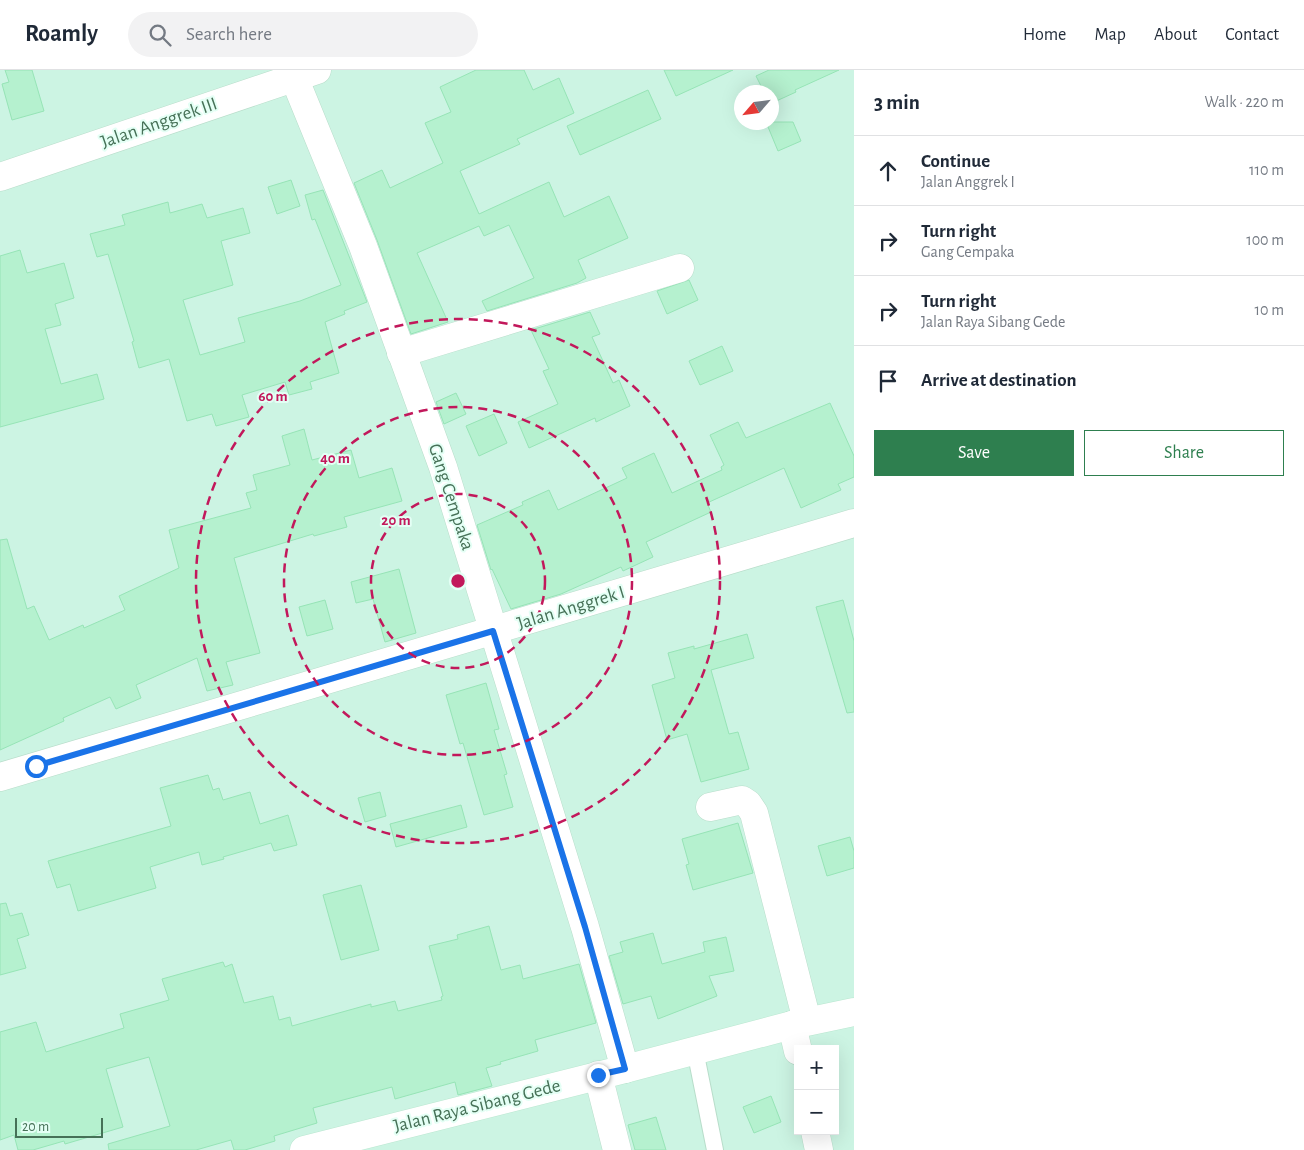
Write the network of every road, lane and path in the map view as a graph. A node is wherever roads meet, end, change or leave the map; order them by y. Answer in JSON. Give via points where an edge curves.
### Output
{"nodes":[{"id":1,"x":300,"y":73,"type":"edge"},
{"id":2,"x":0,"y":177,"type":"edge"},
{"id":3,"x":680,"y":268,"type":"dead end"},
{"id":4,"x":401,"y":353,"type":"junction"},
{"id":5,"x":854,"y":523,"type":"edge"},
{"id":6,"x":493,"y":631,"type":"junction"},
{"id":7,"x":0,"y":777,"type":"edge"},
{"id":8,"x":710,"y":806,"type":"dead end"},
{"id":9,"x":854,"y":1012,"type":"edge"},
{"id":10,"x":800,"y":1023,"type":"junction"},
{"id":11,"x":798,"y":1045,"type":"edge"},
{"id":12,"x":695,"y":1050,"type":"junction"},
{"id":13,"x":625,"y":1069,"type":"junction"},
{"id":14,"x":598,"y":1075,"type":"junction"},
{"id":15,"x":816,"y":1135,"type":"edge"},
{"id":16,"x":355,"y":1144,"type":"edge"},
{"id":17,"x":304,"y":1150,"type":"edge"},
{"id":18,"x":617,"y":1150,"type":"edge"},
{"id":19,"x":715,"y":1150,"type":"edge"},
{"id":20,"x":819,"y":1150,"type":"edge"}],
"edges":[{"from":1,"to":2,"type":"street","name":"Jalan Anggrek III"},
{"from":1,"to":4,"type":"street","name":"Gang Cempaka"},
{"from":3,"to":4,"type":"street"},
{"from":4,"to":6,"type":"street","name":"Gang Cempaka","via":[[443,467]]},
{"from":5,"to":6,"type":"street","name":"Jalan Anggrek I"},
{"from":6,"to":7,"type":"street","name":"Jalan Anggrek I"},
{"from":6,"to":13,"type":"street","name":"Gang Cempaka","via":[[585,927]]},
{"from":8,"to":10,"type":"street","via":[[742,800],[754,813]]},
{"from":9,"to":10,"type":"street","name":"Jalan Raya Sibang Gede"},
{"from":10,"to":11,"type":"street"},
{"from":10,"to":12,"type":"street","name":"Jalan Raya Sibang Gede"},
{"from":12,"to":13,"type":"street","name":"Jalan Raya Sibang Gede"},
{"from":12,"to":19,"type":"lane"},
{"from":13,"to":14,"type":"street","name":"Jalan Raya Sibang Gede"},
{"from":14,"to":16,"type":"street","name":"Jalan Raya Sibang Gede"},
{"from":14,"to":18,"type":"street"},
{"from":15,"to":20,"type":"street"},
{"from":16,"to":17,"type":"street","name":"Jalan Raya Sibang Gede"}]}
